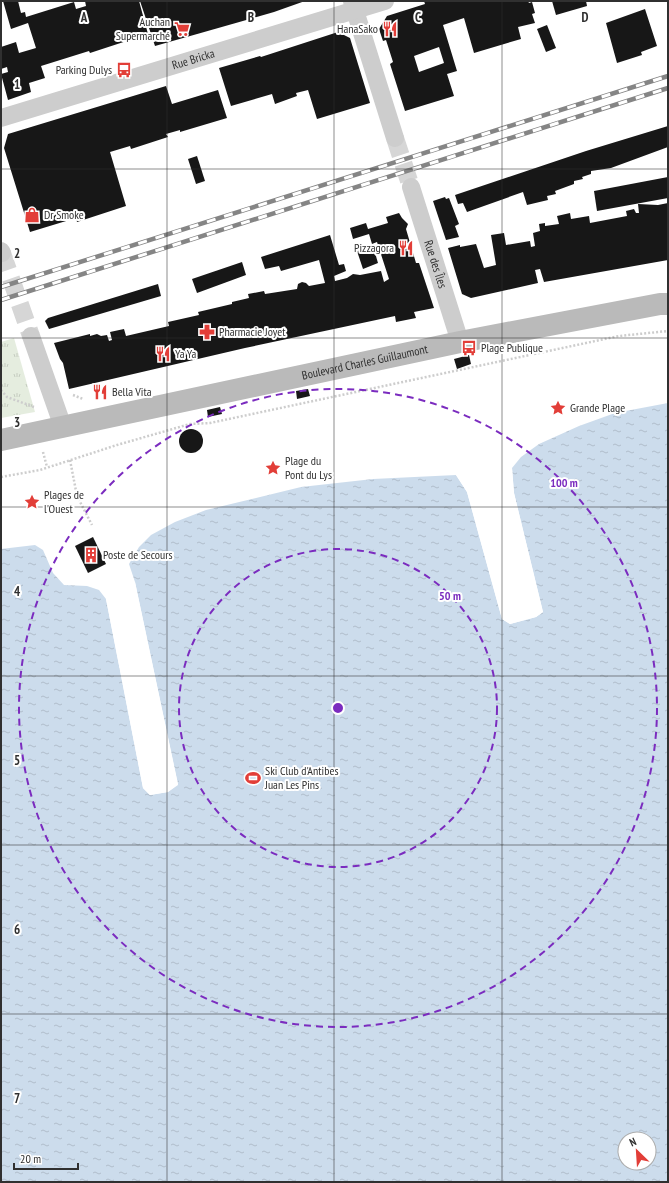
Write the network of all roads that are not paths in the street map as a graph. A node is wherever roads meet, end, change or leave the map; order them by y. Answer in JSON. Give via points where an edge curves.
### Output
{"nodes":[{"id":1,"x":385,"y":1,"type":"edge"},
{"id":2,"x":353,"y":6,"type":"edge"},
{"id":3,"x":1,"y":118,"type":"edge"},
{"id":4,"x":395,"y":138,"type":"tunnel mouth"},
{"id":5,"x":411,"y":187,"type":"tunnel mouth"},
{"id":6,"x":668,"y":304,"type":"edge"},
{"id":7,"x":31,"y":336,"type":"tunnel mouth"},
{"id":8,"x":460,"y":342,"type":"junction"},
{"id":9,"x":63,"y":427,"type":"junction"},
{"id":10,"x":1,"y":440,"type":"edge"}],
"edges":[{"from":1,"to":2,"type":"street","name":"Rue Bricka"},
{"from":2,"to":3,"type":"street","name":"Rue Bricka"},
{"from":2,"to":4,"type":"street"},
{"from":5,"to":8,"type":"street","name":"Rue des Îles"},
{"from":6,"to":8,"type":"main road","name":"Boulevard Charles Guillaumont"},
{"from":7,"to":9,"type":"street"},
{"from":8,"to":9,"type":"main road","name":"Boulevard Charles Guillaumont"},
{"from":9,"to":10,"type":"main road","name":"Boulevard Charles Guillaumont"}]}
